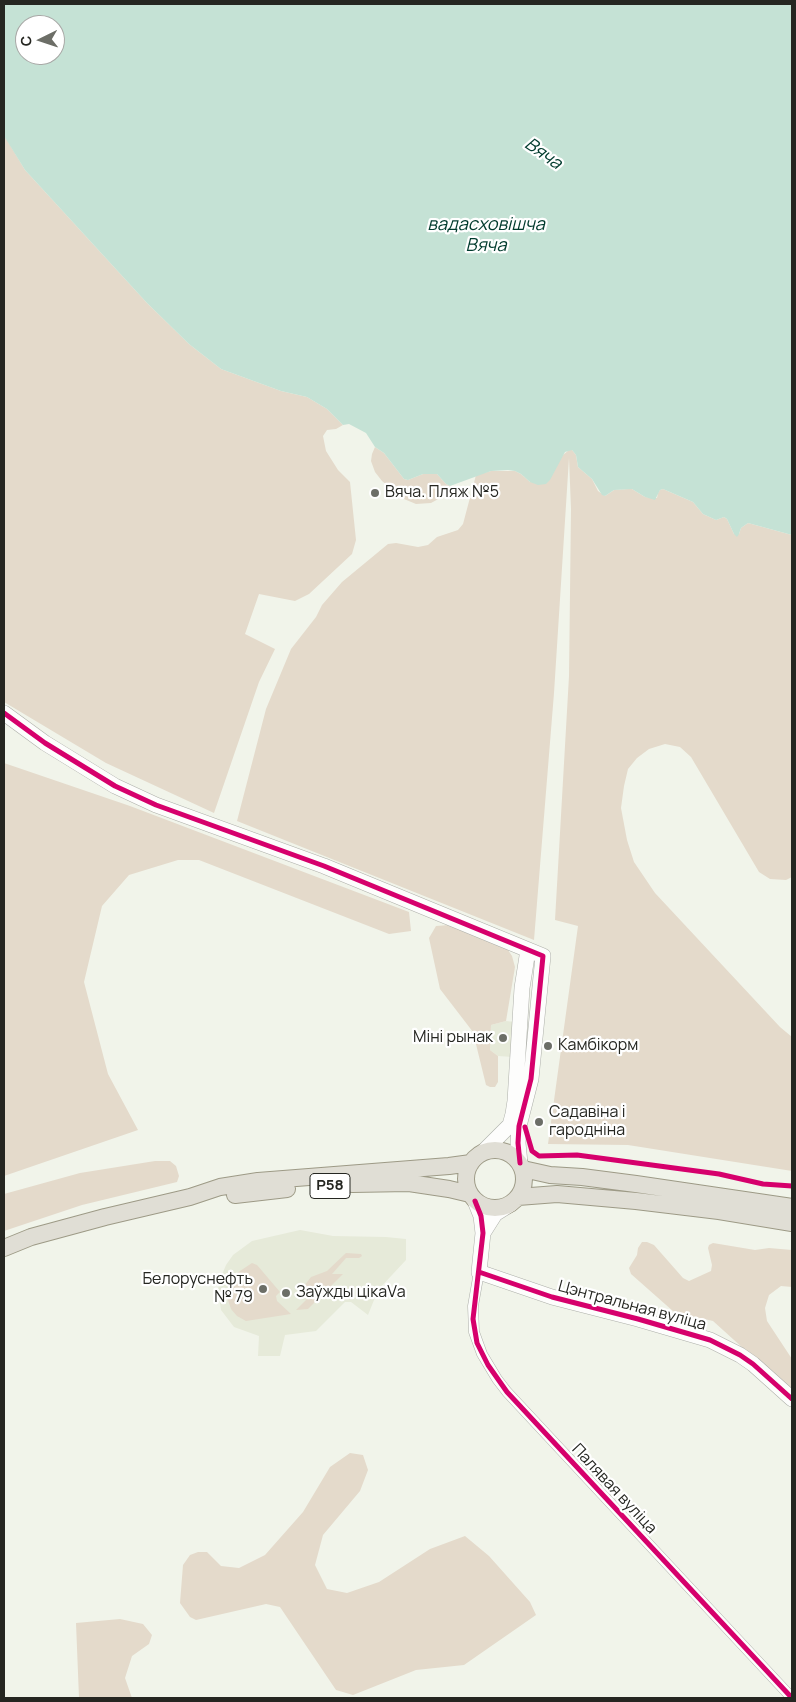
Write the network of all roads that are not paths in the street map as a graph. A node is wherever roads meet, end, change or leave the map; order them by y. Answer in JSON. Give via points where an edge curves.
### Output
{"nodes":[{"id":1,"x":4,"y":713,"type":"edge"},
{"id":2,"x":528,"y":950,"type":"junction"},
{"id":3,"x":477,"y":1157,"type":"junction"},
{"id":4,"x":521,"y":1166,"type":"junction"},
{"id":5,"x":190,"y":1197,"type":"junction"},
{"id":6,"x":472,"y":1197,"type":"junction"},
{"id":7,"x":515,"y":1200,"type":"junction"},
{"id":8,"x":792,"y":1207,"type":"edge"},
{"id":9,"x":792,"y":1223,"type":"edge"},
{"id":10,"x":483,"y":1233,"type":"junction"},
{"id":11,"x":4,"y":1248,"type":"edge"},
{"id":12,"x":479,"y":1272,"type":"junction"},
{"id":13,"x":792,"y":1399,"type":"edge"},
{"id":14,"x":792,"y":1698,"type":"edge"}],
"edges":[{"from":1,"to":2,"type":"street","via":[[45,743],[115,786],[156,805],[324,866]]},
{"from":2,"to":3,"type":"street","via":[[522,988],[513,1114],[510,1125]]},
{"from":2,"to":4,"type":"street","via":[[543,956],[531,1079],[519,1126]]},
{"from":3,"to":4,"type":"main road","number":"Р58","via":[[499,1150],[507,1152]]},
{"from":3,"to":5,"type":"main road","number":"Р58","via":[[440,1167],[258,1181],[220,1187]]},
{"from":3,"to":6,"type":"main road","via":[[466,1173],[466,1184]]},
{"from":4,"to":7,"type":"main road","via":[[524,1184]]},
{"from":4,"to":8,"type":"main road","number":"Р58","via":[[550,1175]]},
{"from":5,"to":6,"type":"main road","number":"Р58","via":[[376,1183],[416,1184],[449,1189]]},
{"from":5,"to":11,"type":"main road","number":"Р58","via":[[31,1237]]},
{"from":6,"to":7,"type":"main road","number":"Р58","via":[[483,1206],[493,1208],[502,1208]]},
{"from":6,"to":10,"type":"street","via":[[481,1216]]},
{"from":7,"to":9,"type":"main road","number":"Р58","via":[[557,1194],[719,1211]]},
{"from":7,"to":10,"type":"street","via":[[495,1214]]},
{"from":10,"to":12,"type":"street"},
{"from":12,"to":13,"type":"street","name":"Цэнтральная вуліца","via":[[552,1297],[710,1340],[753,1364]]},
{"from":12,"to":14,"type":"street","name":"Палявая вуліца","via":[[473,1306],[474,1332],[497,1379]]}]}
